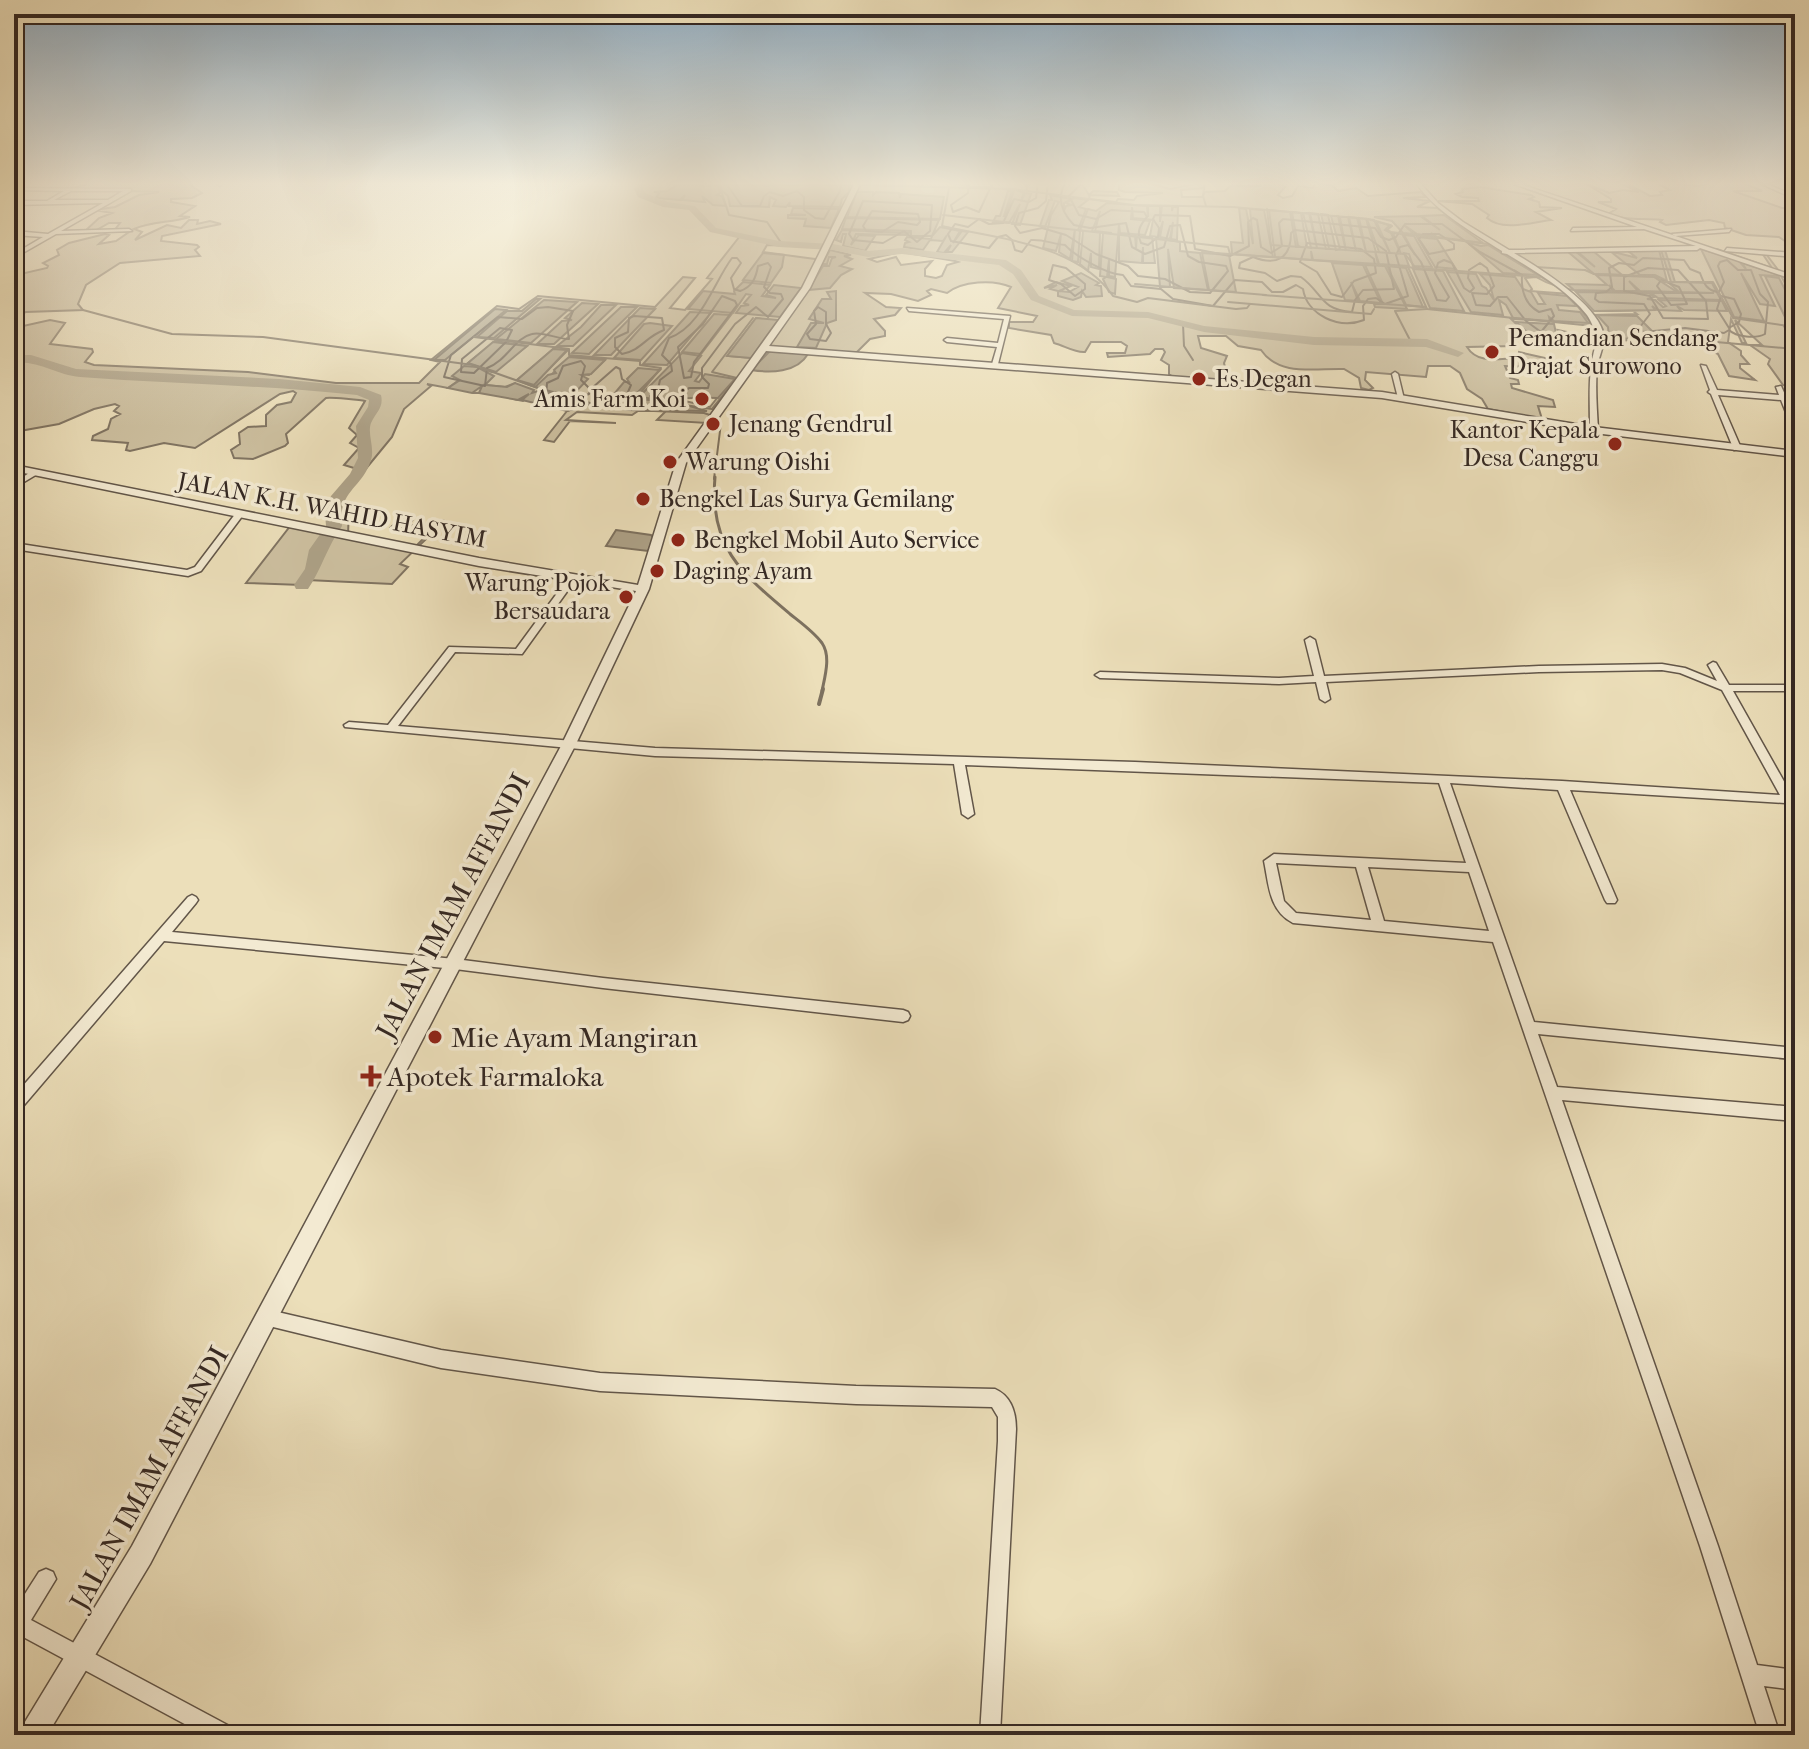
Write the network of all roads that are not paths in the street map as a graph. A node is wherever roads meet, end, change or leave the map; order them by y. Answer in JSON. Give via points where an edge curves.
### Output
{"nodes":[{"id":1,"x":819,"y":264,"type":"edge"},
{"id":2,"x":1523,"y":264,"type":"edge"},
{"id":3,"x":1753,"y":264,"type":"edge"},
{"id":4,"x":1795,"y":278,"type":"edge"},
{"id":5,"x":909,"y":309,"type":"dead end"},
{"id":6,"x":947,"y":340,"type":"dead end"},
{"id":7,"x":1001,"y":345,"type":"junction"},
{"id":8,"x":765,"y":348,"type":"junction"},
{"id":9,"x":995,"y":364,"type":"junction"},
{"id":10,"x":1703,"y":366,"type":"dead end"},
{"id":11,"x":1395,"y":374,"type":"dead end"},
{"id":12,"x":1779,"y":387,"type":"dead end"},
{"id":13,"x":1712,"y":392,"type":"junction"},
{"id":14,"x":1402,"y":398,"type":"junction"},
{"id":15,"x":1784,"y":398,"type":"junction"},
{"id":16,"x":1795,"y":425,"type":"edge"},
{"id":17,"x":1594,"y":430,"type":"junction"},
{"id":18,"x":1737,"y":448,"type":"junction"},
{"id":19,"x":1795,"y":454,"type":"edge"},
{"id":20,"x":14,"y":468,"type":"edge"},
{"id":21,"x":35,"y":473,"type":"junction"},
{"id":22,"x":14,"y":486,"type":"edge"},
{"id":23,"x":239,"y":515,"type":"junction"},
{"id":24,"x":14,"y":546,"type":"edge"},
{"id":25,"x":572,"y":579,"type":"junction"},
{"id":26,"x":643,"y":589,"type":"junction"},
{"id":27,"x":1310,"y":640,"type":"dead end"},
{"id":28,"x":1713,"y":665,"type":"dead end"},
{"id":29,"x":1100,"y":675,"type":"dead end"},
{"id":30,"x":1320,"y":680,"type":"junction"},
{"id":31,"x":1726,"y":688,"type":"junction"},
{"id":32,"x":1795,"y":688,"type":"edge"},
{"id":33,"x":1325,"y":699,"type":"dead end"},
{"id":34,"x":349,"y":725,"type":"dead end"},
{"id":35,"x":390,"y":729,"type":"junction"},
{"id":36,"x":568,"y":746,"type":"junction"},
{"id":37,"x":959,"y":761,"type":"junction"},
{"id":38,"x":1443,"y":779,"type":"junction"},
{"id":39,"x":1562,"y":785,"type":"junction"},
{"id":40,"x":1788,"y":799,"type":"junction"},
{"id":41,"x":1795,"y":811,"type":"edge"},
{"id":42,"x":968,"y":814,"type":"dead end"},
{"id":43,"x":1361,"y":862,"type":"junction"},
{"id":44,"x":1474,"y":868,"type":"junction"},
{"id":45,"x":192,"y":900,"type":"dead end"},
{"id":46,"x":1611,"y":900,"type":"dead end"},
{"id":47,"x":1379,"y":926,"type":"junction"},
{"id":48,"x":161,"y":936,"type":"junction"},
{"id":49,"x":1498,"y":937,"type":"junction"},
{"id":50,"x":455,"y":964,"type":"junction"},
{"id":51,"x":903,"y":1016,"type":"dead end"},
{"id":52,"x":1530,"y":1027,"type":"junction"},
{"id":53,"x":1792,"y":1053,"type":"dead end"},
{"id":54,"x":1552,"y":1093,"type":"junction"},
{"id":55,"x":14,"y":1106,"type":"edge"},
{"id":56,"x":1795,"y":1114,"type":"edge"},
{"id":57,"x":269,"y":1318,"type":"junction"},
{"id":58,"x":46,"y":1579,"type":"dead end"},
{"id":59,"x":16,"y":1622,"type":"edge"},
{"id":60,"x":81,"y":1655,"type":"junction"},
{"id":61,"x":1750,"y":1674,"type":"junction"},
{"id":62,"x":1795,"y":1680,"type":"edge"},
{"id":63,"x":31,"y":1735,"type":"edge"},
{"id":64,"x":226,"y":1735,"type":"edge"},
{"id":65,"x":990,"y":1735,"type":"edge"},
{"id":66,"x":1770,"y":1735,"type":"edge"}],
"edges":[{"from":1,"to":8,"type":"street","name":"JALAN IMAM AFFANDI"},
{"from":2,"to":17,"type":"street","via":[[1565,290],[1592,316],[1600,339],[1591,379]]},
{"from":3,"to":4,"type":"street"},
{"from":5,"to":7,"type":"street","via":[[1008,317]]},
{"from":6,"to":7,"type":"street"},
{"from":7,"to":9,"type":"street"},
{"from":8,"to":9,"type":"street"},
{"from":8,"to":26,"type":"street","name":"JALAN IMAM AFFANDI","via":[[677,471]]},
{"from":9,"to":14,"type":"street"},
{"from":10,"to":13,"type":"street"},
{"from":11,"to":14,"type":"street"},
{"from":12,"to":15,"type":"street"},
{"from":13,"to":15,"type":"street"},
{"from":13,"to":18,"type":"street"},
{"from":14,"to":17,"type":"street"},
{"from":15,"to":16,"type":"street"},
{"from":17,"to":18,"type":"street"},
{"from":18,"to":19,"type":"street"},
{"from":20,"to":21,"type":"street","name":"JALAN K.H. WAHID HASYIM"},
{"from":21,"to":22,"type":"street"},
{"from":21,"to":23,"type":"street","name":"JALAN K.H. WAHID HASYIM"},
{"from":23,"to":24,"type":"street","via":[[198,569],[188,573]]},
{"from":23,"to":25,"type":"street","name":"JALAN K.H. WAHID HASYIM"},
{"from":25,"to":26,"type":"street","name":"JALAN K.H. WAHID HASYIM"},
{"from":25,"to":35,"type":"street","via":[[519,652],[452,649]]},
{"from":26,"to":36,"type":"street","name":"JALAN IMAM AFFANDI"},
{"from":27,"to":30,"type":"street"},
{"from":28,"to":31,"type":"street"},
{"from":29,"to":30,"type":"street"},
{"from":30,"to":31,"type":"street","via":[[1662,667]]},
{"from":30,"to":33,"type":"street"},
{"from":31,"to":32,"type":"street"},
{"from":31,"to":40,"type":"street"},
{"from":34,"to":35,"type":"street"},
{"from":35,"to":36,"type":"street"},
{"from":36,"to":37,"type":"street","via":[[746,757]]},
{"from":36,"to":50,"type":"street","name":"JALAN IMAM AFFANDI"},
{"from":37,"to":38,"type":"street"},
{"from":37,"to":42,"type":"street"},
{"from":38,"to":39,"type":"street"},
{"from":38,"to":44,"type":"street"},
{"from":39,"to":40,"type":"street"},
{"from":39,"to":46,"type":"street"},
{"from":40,"to":41,"type":"street"},
{"from":43,"to":44,"type":"street"},
{"from":43,"to":47,"type":"street"},
{"from":43,"to":47,"type":"street","via":[[1274,858],[1270,865],[1275,894],[1293,918]]},
{"from":44,"to":49,"type":"street"},
{"from":45,"to":48,"type":"street"},
{"from":47,"to":49,"type":"street"},
{"from":48,"to":50,"type":"street"},
{"from":48,"to":55,"type":"street"},
{"from":49,"to":52,"type":"street"},
{"from":50,"to":51,"type":"street"},
{"from":50,"to":57,"type":"street","name":"JALAN IMAM AFFANDI"},
{"from":52,"to":53,"type":"street"},
{"from":52,"to":54,"type":"street"},
{"from":54,"to":56,"type":"street"},
{"from":54,"to":61,"type":"street"},
{"from":57,"to":60,"type":"street","name":"JALAN IMAM AFFANDI"},
{"from":57,"to":65,"type":"street","via":[[441,1359],[600,1382],[995,1398],[1006,1411],[1007,1441]]},
{"from":58,"to":59,"type":"street"},
{"from":59,"to":60,"type":"street"},
{"from":60,"to":63,"type":"street","name":"JALAN IMAM AFFANDI"},
{"from":60,"to":64,"type":"street"},
{"from":61,"to":62,"type":"street"},
{"from":61,"to":66,"type":"street"}]}
